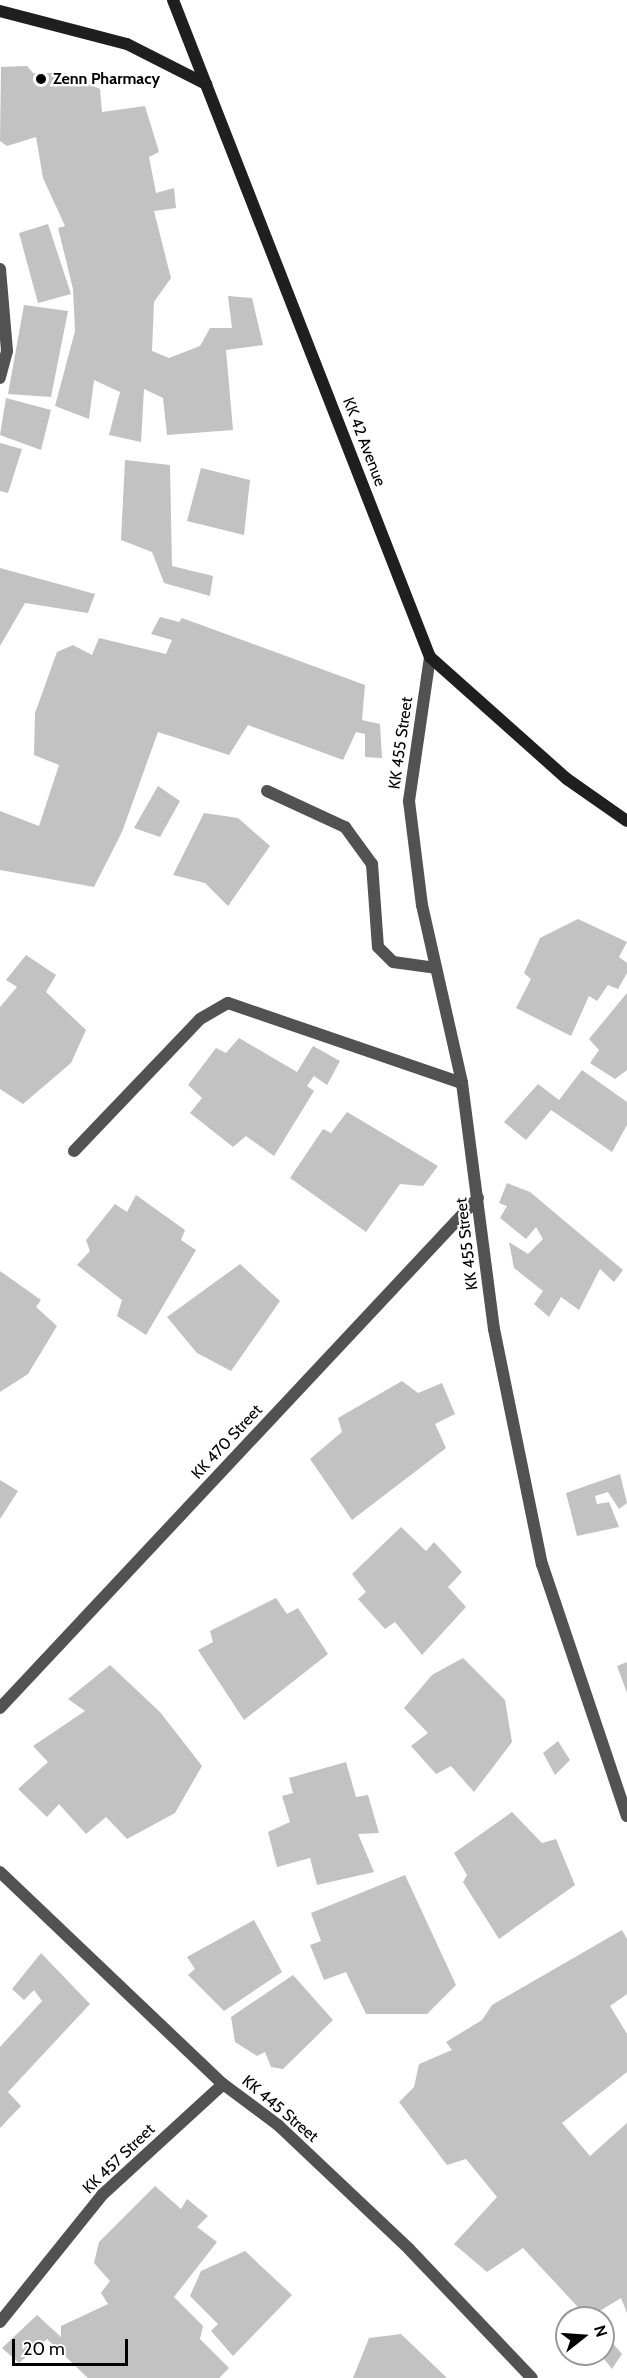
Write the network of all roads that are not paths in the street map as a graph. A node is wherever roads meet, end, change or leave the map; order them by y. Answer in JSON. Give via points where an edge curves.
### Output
{"nodes":[{"id":1,"x":173,"y":0,"type":"edge"},
{"id":2,"x":0,"y":11,"type":"edge"},
{"id":3,"x":206,"y":84,"type":"junction"},
{"id":4,"x":0,"y":269,"type":"edge"},
{"id":5,"x":0,"y":378,"type":"edge"},
{"id":6,"x":430,"y":657,"type":"junction"},
{"id":7,"x":267,"y":791,"type":"dead end"},
{"id":8,"x":627,"y":821,"type":"edge"},
{"id":9,"x":436,"y":968,"type":"junction"},
{"id":10,"x":462,"y":1083,"type":"junction"},
{"id":11,"x":74,"y":1151,"type":"dead end"},
{"id":12,"x":478,"y":1198,"type":"junction"},
{"id":13,"x":0,"y":1708,"type":"edge"},
{"id":14,"x":627,"y":1816,"type":"edge"},
{"id":15,"x":0,"y":1872,"type":"edge"},
{"id":16,"x":223,"y":2084,"type":"junction"},
{"id":17,"x":0,"y":2322,"type":"edge"},
{"id":18,"x":532,"y":2378,"type":"edge"}],
"edges":[{"from":1,"to":3,"type":"main road","name":"KK 42 Avenue"},
{"from":2,"to":3,"type":"main road","via":[[127,44]]},
{"from":3,"to":6,"type":"main road","name":"KK 42 Avenue"},
{"from":4,"to":5,"type":"street","via":[[7,351]]},
{"from":6,"to":8,"type":"main road","name":"KK 42 Avenue","via":[[567,779]]},
{"from":6,"to":9,"type":"street","name":"KK 455 Street","via":[[409,801]]},
{"from":7,"to":9,"type":"street","via":[[345,827],[372,864],[378,947],[393,962]]},
{"from":9,"to":10,"type":"street","name":"KK 455 Street"},
{"from":10,"to":11,"type":"street","via":[[228,1003],[200,1018]]},
{"from":10,"to":12,"type":"street","name":"KK 455 Street"},
{"from":12,"to":13,"type":"street","name":"KK 470 Street"},
{"from":12,"to":14,"type":"street","name":"KK 455 Street","via":[[494,1329],[542,1564]]},
{"from":15,"to":16,"type":"street","name":"KK 445 Street"},
{"from":16,"to":17,"type":"street","name":"KK 457 Street","via":[[102,2195]]},
{"from":16,"to":18,"type":"street","name":"KK 445 Street","via":[[278,2125],[409,2248]]}]}
